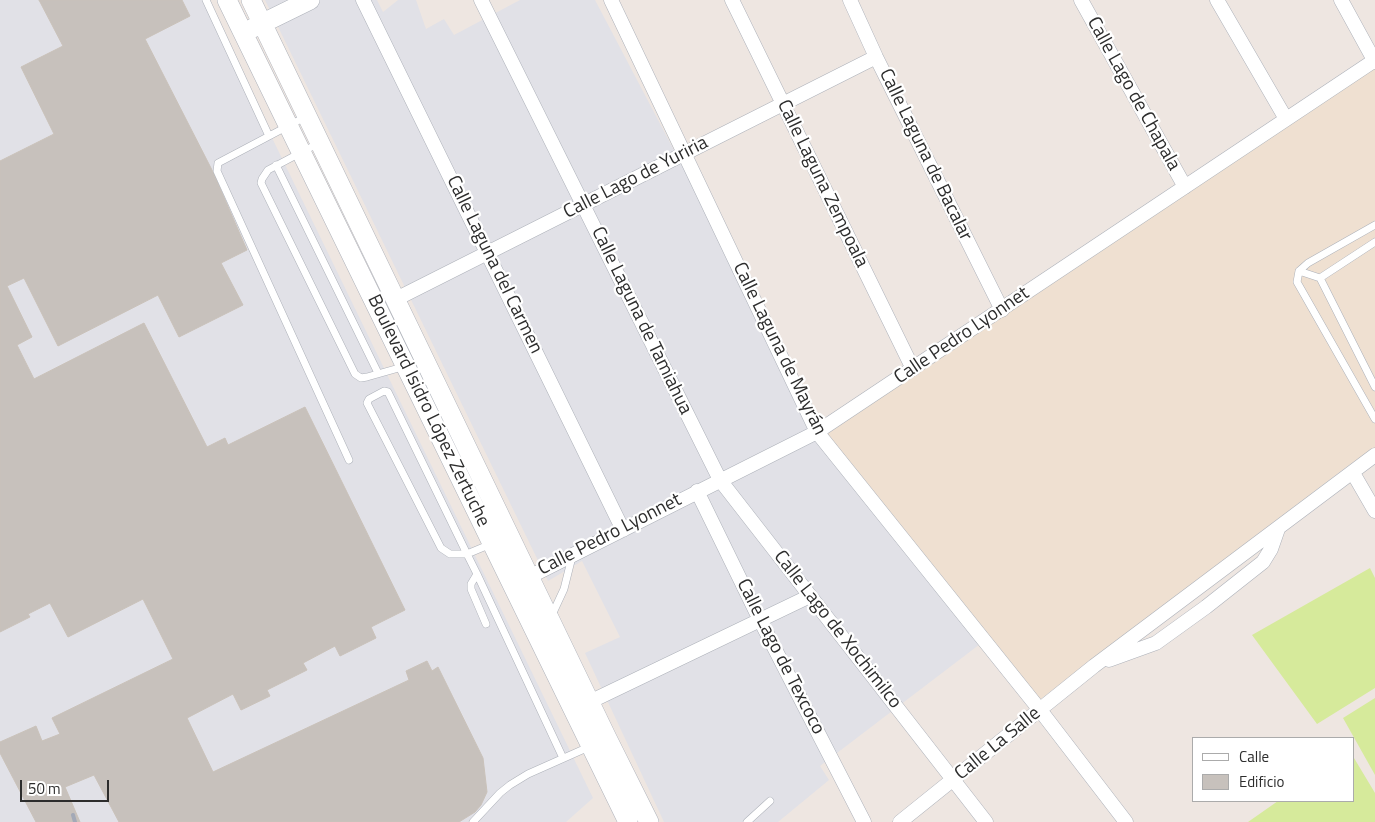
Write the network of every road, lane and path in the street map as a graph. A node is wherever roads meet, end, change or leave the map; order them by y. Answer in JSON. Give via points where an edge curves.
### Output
{"nodes":[{"id":1,"x":206,"y":0,"type":"edge"},
{"id":2,"x":310,"y":0,"type":"edge"},
{"id":3,"x":363,"y":0,"type":"edge"},
{"id":4,"x":481,"y":0,"type":"edge"},
{"id":5,"x":611,"y":0,"type":"edge"},
{"id":6,"x":732,"y":0,"type":"edge"},
{"id":7,"x":850,"y":0,"type":"edge"},
{"id":8,"x":1081,"y":0,"type":"edge"},
{"id":9,"x":1217,"y":0,"type":"edge"},
{"id":10,"x":1341,"y":0,"type":"edge"},
{"id":11,"x":256,"y":2,"type":"edge"},
{"id":12,"x":230,"y":7,"type":"edge"},
{"id":13,"x":263,"y":23,"type":"junction"},
{"id":14,"x":243,"y":34,"type":"junction"},
{"id":15,"x":876,"y":57,"type":"junction"},
{"id":16,"x":1375,"y":61,"type":"edge"},
{"id":17,"x":783,"y":105,"type":"junction"},
{"id":18,"x":307,"y":116,"type":"junction"},
{"id":19,"x":1286,"y":119,"type":"junction"},
{"id":20,"x":288,"y":126,"type":"junction"},
{"id":21,"x":269,"y":136,"type":"junction"},
{"id":22,"x":320,"y":143,"type":"junction"},
{"id":23,"x":301,"y":152,"type":"junction"},
{"id":24,"x":684,"y":153,"type":"junction"},
{"id":25,"x":276,"y":165,"type":"junction"},
{"id":26,"x":1185,"y":187,"type":"junction"},
{"id":27,"x":584,"y":204,"type":"junction"},
{"id":28,"x":1375,"y":225,"type":"edge"},
{"id":29,"x":1375,"y":242,"type":"edge"},
{"id":30,"x":488,"y":252,"type":"junction"},
{"id":31,"x":1299,"y":271,"type":"junction"},
{"id":32,"x":1320,"y":278,"type":"junction"},
{"id":33,"x":396,"y":299,"type":"junction"},
{"id":34,"x":1002,"y":310,"type":"junction"},
{"id":35,"x":406,"y":366,"type":"junction"},
{"id":36,"x":913,"y":369,"type":"junction"},
{"id":37,"x":378,"y":374,"type":"junction"},
{"id":38,"x":1375,"y":387,"type":"edge"},
{"id":39,"x":1375,"y":419,"type":"edge"},
{"id":40,"x":817,"y":432,"type":"junction"},
{"id":41,"x":1375,"y":455,"type":"edge"},
{"id":42,"x":349,"y":460,"type":"dead end"},
{"id":43,"x":1353,"y":473,"type":"junction"},
{"id":44,"x":720,"y":480,"type":"junction"},
{"id":45,"x":697,"y":491,"type":"junction"},
{"id":46,"x":482,"y":502,"type":"junction"},
{"id":47,"x":1375,"y":511,"type":"edge"},
{"id":48,"x":1279,"y":528,"type":"junction"},
{"id":49,"x":623,"y":530,"type":"junction"},
{"id":50,"x":501,"y":539,"type":"junction"},
{"id":51,"x":467,"y":554,"type":"junction"},
{"id":52,"x":572,"y":555,"type":"junction"},
{"id":53,"x":476,"y":574,"type":"junction"},
{"id":54,"x":529,"y":577,"type":"junction"},
{"id":55,"x":810,"y":596,"type":"junction"},
{"id":56,"x":550,"y":620,"type":"junction"},
{"id":57,"x":760,"y":620,"type":"junction"},
{"id":58,"x":486,"y":624,"type":"dead end"},
{"id":59,"x":1094,"y":666,"type":"junction"},
{"id":60,"x":582,"y":706,"type":"junction"},
{"id":61,"x":1040,"y":710,"type":"junction"},
{"id":62,"x":599,"y":742,"type":"junction"},
{"id":63,"x":563,"y":758,"type":"junction"},
{"id":64,"x":954,"y":780,"type":"junction"},
{"id":65,"x":770,"y":801,"type":"dead end"},
{"id":66,"x":473,"y":822,"type":"edge"},
{"id":67,"x":628,"y":822,"type":"edge"},
{"id":68,"x":649,"y":822,"type":"edge"},
{"id":69,"x":747,"y":822,"type":"edge"},
{"id":70,"x":864,"y":822,"type":"edge"},
{"id":71,"x":900,"y":822,"type":"edge"},
{"id":72,"x":986,"y":822,"type":"edge"},
{"id":73,"x":1126,"y":822,"type":"edge"}],
"edges":[{"from":1,"to":21,"type":"lane"},
{"from":2,"to":13,"type":"main road"},
{"from":3,"to":30,"type":"street","name":"Calle Laguna del Carmen"},
{"from":4,"to":27,"type":"street","name":"Calle Laguna de Tamiahua"},
{"from":5,"to":24,"type":"street","name":"Calle Laguna de Mayrán"},
{"from":6,"to":17,"type":"street","name":"Calle Laguna Zempoala"},
{"from":7,"to":15,"type":"street","name":"Calle Laguna de Bacalar"},
{"from":8,"to":26,"type":"street","name":"Calle Lago de Chapala"},
{"from":9,"to":19,"type":"street"},
{"from":10,"to":16,"type":"street"},
{"from":11,"to":12,"type":"main road"},
{"from":11,"to":13,"type":"main road","name":"Boulevard Isidro López Zertuche"},
{"from":12,"to":14,"type":"main road","name":"Boulevard Isidro López Zertuche"},
{"from":13,"to":14,"type":"main road"},
{"from":13,"to":18,"type":"main road","name":"Boulevard Isidro López Zertuche"},
{"from":14,"to":20,"type":"main road","name":"Boulevard Isidro López Zertuche"},
{"from":15,"to":17,"type":"street","name":"Calle Lago de Yuriria"},
{"from":15,"to":34,"type":"street","name":"Calle Laguna de Bacalar"},
{"from":16,"to":19,"type":"street","name":"Calle Pedro Lyonnet"},
{"from":17,"to":24,"type":"street","name":"Calle Lago de Yuriria"},
{"from":17,"to":36,"type":"street","name":"Calle Laguna Zempoala"},
{"from":18,"to":20,"type":"lane"},
{"from":18,"to":22,"type":"main road","name":"Boulevard Isidro López Zertuche"},
{"from":19,"to":26,"type":"street","name":"Calle Pedro Lyonnet"},
{"from":20,"to":21,"type":"lane"},
{"from":20,"to":23,"type":"main road","name":"Boulevard Isidro López Zertuche"},
{"from":21,"to":42,"type":"lane","via":[[218,163],[217,171]]},
{"from":22,"to":23,"type":"lane"},
{"from":22,"to":33,"type":"main road","name":"Boulevard Isidro López Zertuche"},
{"from":23,"to":25,"type":"lane"},
{"from":23,"to":35,"type":"main road","name":"Boulevard Isidro López Zertuche"},
{"from":24,"to":27,"type":"street","name":"Calle Lago de Yuriria"},
{"from":24,"to":40,"type":"street","name":"Calle Laguna de Mayrán"},
{"from":25,"to":37,"type":"lane"},
{"from":25,"to":37,"type":"lane","via":[[264,174],[262,183],[354,374],[362,378]]},
{"from":26,"to":34,"type":"street","name":"Calle Pedro Lyonnet"},
{"from":27,"to":30,"type":"street","name":"Calle Lago de Yuriria"},
{"from":27,"to":44,"type":"street","name":"Calle Laguna de Tamiahua"},
{"from":28,"to":31,"type":"lane"},
{"from":29,"to":32,"type":"lane"},
{"from":30,"to":33,"type":"street","name":"Calle Lago de Yuriria"},
{"from":30,"to":49,"type":"street","name":"Calle Laguna del Carmen"},
{"from":31,"to":32,"type":"lane"},
{"from":31,"to":39,"type":"lane","via":[[1297,282]]},
{"from":32,"to":38,"type":"lane"},
{"from":33,"to":46,"type":"main road","name":"Boulevard Isidro López Zertuche"},
{"from":34,"to":36,"type":"street","name":"Calle Pedro Lyonnet"},
{"from":35,"to":37,"type":"lane"},
{"from":35,"to":46,"type":"main road","name":"Boulevard Isidro López Zertuche"},
{"from":36,"to":40,"type":"street","name":"Calle Pedro Lyonnet"},
{"from":40,"to":44,"type":"street","name":"Calle Pedro Lyonnet"},
{"from":40,"to":61,"type":"street","name":"Calle Laguna de Mayrán"},
{"from":41,"to":43,"type":"street","name":"Calle La Salle"},
{"from":43,"to":47,"type":"street"},
{"from":43,"to":48,"type":"street","name":"Calle La Salle"},
{"from":44,"to":45,"type":"street","name":"Calle Pedro Lyonnet"},
{"from":44,"to":55,"type":"street","name":"Calle Lago de Xochimilco"},
{"from":45,"to":49,"type":"street","name":"Calle Pedro Lyonnet"},
{"from":45,"to":57,"type":"street","name":"Calle Lago de Texcoco"},
{"from":46,"to":50,"type":"main road","name":"Boulevard Isidro López Zertuche"},
{"from":48,"to":59,"type":"street","name":"Calle La Salle"},
{"from":48,"to":59,"type":"street","name":"Calle La Salle","via":[[1263,562],[1206,607],[1156,643]]},
{"from":49,"to":52,"type":"street","name":"Calle Pedro Lyonnet"},
{"from":50,"to":51,"type":"lane"},
{"from":50,"to":54,"type":"main road","name":"Boulevard Isidro López Zertuche"},
{"from":50,"to":60,"type":"main road","name":"Boulevard Isidro López Zertuche"},
{"from":51,"to":51,"type":"lane","via":[[450,554],[441,548],[367,403],[384,390],[388,392]]},
{"from":51,"to":53,"type":"lane"},
{"from":52,"to":54,"type":"street","name":"Calle Pedro Lyonnet"},
{"from":52,"to":56,"type":"lane","via":[[564,589]]},
{"from":53,"to":58,"type":"lane","via":[[471,589]]},
{"from":53,"to":63,"type":"lane"},
{"from":54,"to":56,"type":"main road","name":"Boulevard Isidro López Zertuche"},
{"from":55,"to":57,"type":"street"},
{"from":55,"to":64,"type":"street","name":"Calle Lago de Xochimilco"},
{"from":56,"to":60,"type":"main road","name":"Boulevard Isidro López Zertuche"},
{"from":57,"to":60,"type":"street"},
{"from":57,"to":70,"type":"street","name":"Calle Lago de Texcoco"},
{"from":59,"to":61,"type":"street","name":"Calle La Salle"},
{"from":60,"to":62,"type":"main road","name":"Boulevard Isidro López Zertuche"},
{"from":61,"to":64,"type":"street","name":"Calle La Salle"},
{"from":61,"to":73,"type":"street","name":"Calle Laguna de Mayrán"},
{"from":62,"to":63,"type":"lane"},
{"from":62,"to":67,"type":"main road","name":"Boulevard Isidro López Zertuche"},
{"from":62,"to":68,"type":"main road","name":"Boulevard Isidro López Zertuche"},
{"from":63,"to":66,"type":"lane","via":[[510,785]]},
{"from":64,"to":71,"type":"street","name":"Calle La Salle"},
{"from":64,"to":72,"type":"street","name":"Calle Lago de Xochimilco"},
{"from":65,"to":69,"type":"lane"}]}
